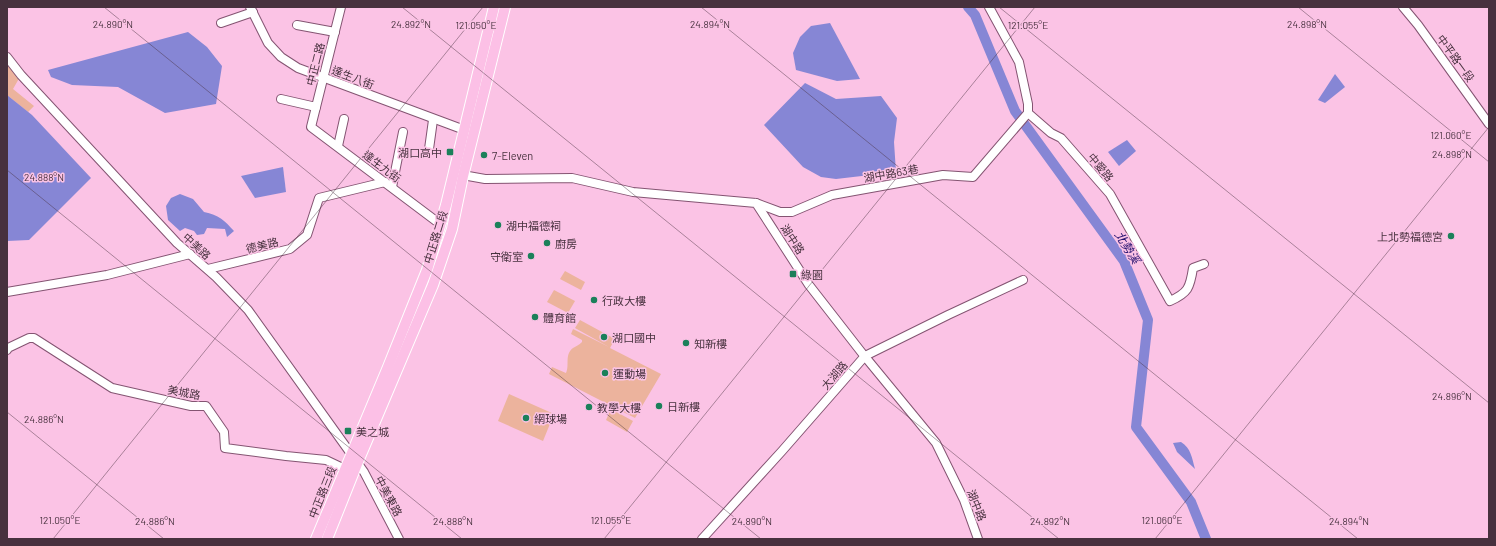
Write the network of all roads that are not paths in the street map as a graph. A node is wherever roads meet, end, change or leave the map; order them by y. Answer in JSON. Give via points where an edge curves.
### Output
{"nodes":[{"id":1,"x":341,"y":7,"type":"edge"},
{"id":2,"x":494,"y":7,"type":"edge"},
{"id":3,"x":504,"y":7,"type":"edge"},
{"id":4,"x":990,"y":7,"type":"edge"},
{"id":5,"x":1403,"y":7,"type":"edge"},
{"id":6,"x":251,"y":10,"type":"edge"},
{"id":7,"x":221,"y":23,"type":"dead end"},
{"id":8,"x":297,"y":25,"type":"dead end"},
{"id":9,"x":335,"y":32,"type":"junction"},
{"id":10,"x":7,"y":57,"type":"edge"},
{"id":11,"x":324,"y":78,"type":"junction"},
{"id":12,"x":281,"y":99,"type":"dead end"},
{"id":13,"x":316,"y":107,"type":"junction"},
{"id":14,"x":1028,"y":113,"type":"junction"},
{"id":15,"x":344,"y":119,"type":"dead end"},
{"id":16,"x":434,"y":120,"type":"junction"},
{"id":17,"x":1489,"y":124,"type":"edge"},
{"id":18,"x":311,"y":126,"type":"joint"},
{"id":19,"x":403,"y":132,"type":"dead end"},
{"id":20,"x":469,"y":132,"type":"junction"},
{"id":21,"x":338,"y":146,"type":"junction"},
{"id":22,"x":429,"y":149,"type":"dead end"},
{"id":23,"x":458,"y":175,"type":"junction"},
{"id":24,"x":385,"y":182,"type":"junction"},
{"id":25,"x":392,"y":187,"type":"junction"},
{"id":26,"x":756,"y":203,"type":"junction"},
{"id":27,"x":440,"y":224,"type":"junction"},
{"id":28,"x":190,"y":254,"type":"junction"},
{"id":29,"x":1204,"y":264,"type":"dead end"},
{"id":30,"x":208,"y":269,"type":"junction"},
{"id":31,"x":1023,"y":280,"type":"dead end"},
{"id":32,"x":7,"y":292,"type":"edge"},
{"id":33,"x":7,"y":350,"type":"edge"},
{"id":34,"x":865,"y":356,"type":"junction"},
{"id":35,"x":354,"y":459,"type":"junction"},
{"id":36,"x":345,"y":469,"type":"junction"},
{"id":37,"x":316,"y":539,"type":"edge"},
{"id":38,"x":327,"y":539,"type":"edge"},
{"id":39,"x":399,"y":539,"type":"edge"},
{"id":40,"x":702,"y":539,"type":"edge"},
{"id":41,"x":978,"y":539,"type":"edge"}],
"edges":[{"from":1,"to":9,"type":"street","name":"中正二路"},
{"from":2,"to":20,"type":"main road","name":"中正路二段"},
{"from":3,"to":20,"type":"main road","name":"中正路二段"},
{"from":4,"to":14,"type":"street","via":[[1019,62]]},
{"from":5,"to":17,"type":"street","name":"中平路一段"},
{"from":6,"to":7,"type":"street"},
{"from":6,"to":11,"type":"street","name":"達生八街","via":[[268,43],[281,57],[298,68]]},
{"from":8,"to":9,"type":"street"},
{"from":9,"to":11,"type":"street","name":"中正二路"},
{"from":10,"to":28,"type":"street","name":"中美路","via":[[113,175]]},
{"from":11,"to":13,"type":"street","name":"中正二路"},
{"from":11,"to":16,"type":"street","name":"達生八街"},
{"from":12,"to":13,"type":"street"},
{"from":13,"to":18,"type":"street","name":"中正二路"},
{"from":14,"to":26,"type":"street","name":"湖中路63巷","via":[[972,177],[943,175],[832,195],[792,212],[780,212]]},
{"from":14,"to":29,"type":"street","name":"中愛路","via":[[1050,133],[1061,138],[1110,194],[1170,301],[1183,295],[1191,280],[1193,268]]},
{"from":15,"to":21,"type":"street"},
{"from":16,"to":20,"type":"street","name":"達生八街"},
{"from":16,"to":22,"type":"street"},
{"from":18,"to":21,"type":"street","name":"達生九街"},
{"from":19,"to":25,"type":"street"},
{"from":20,"to":23,"type":"main road","name":"中正路二段"},
{"from":21,"to":24,"type":"street","name":"達生九街"},
{"from":23,"to":26,"type":"street","via":[[485,179],[572,178],[633,192]]},
{"from":23,"to":27,"type":"main road","name":"中正路二段"},
{"from":23,"to":35,"type":"main road","name":"中正路二段","via":[[452,229],[433,285]]},
{"from":24,"to":25,"type":"street","name":"達生九街"},
{"from":24,"to":30,"type":"street","name":"德美路","via":[[319,198],[307,235],[290,249]]},
{"from":25,"to":27,"type":"street","name":"達生九街"},
{"from":26,"to":34,"type":"street","name":"湖中路","via":[[809,285]]},
{"from":27,"to":35,"type":"main road","name":"中正路二段","via":[[424,277]]},
{"from":28,"to":30,"type":"street","name":"中美路"},
{"from":28,"to":32,"type":"street","via":[[107,275]]},
{"from":30,"to":35,"type":"street","name":"中美路","via":[[248,310]]},
{"from":31,"to":34,"type":"street","name":"大湖路"},
{"from":33,"to":36,"type":"street","name":"美城路","via":[[28,338],[34,338],[112,388],[191,406],[206,406],[224,432],[225,448],[326,460]]},
{"from":34,"to":40,"type":"street","name":"大湖路"},
{"from":34,"to":41,"type":"street","name":"湖中路","via":[[936,443],[964,500]]},
{"from":35,"to":36,"type":"main road","name":"中正路三段"},
{"from":35,"to":38,"type":"main road","name":"中正路三段"},
{"from":35,"to":39,"type":"street","name":"中美東路","via":[[364,472]]},
{"from":36,"to":37,"type":"main road","name":"中正路三段"}]}
